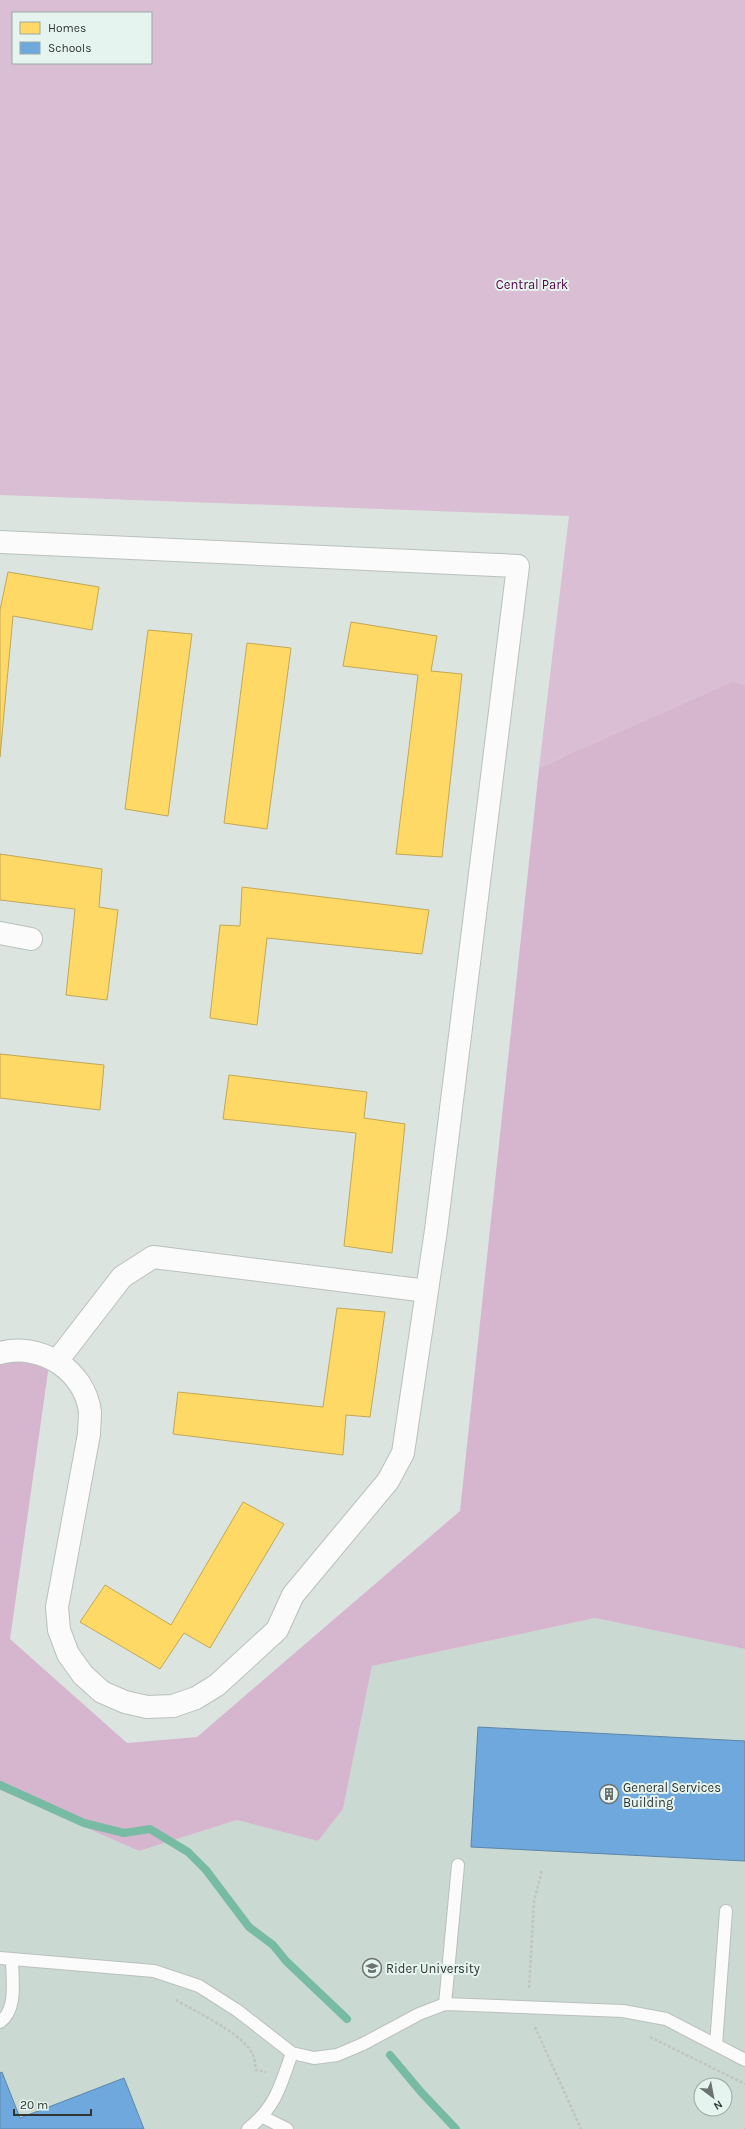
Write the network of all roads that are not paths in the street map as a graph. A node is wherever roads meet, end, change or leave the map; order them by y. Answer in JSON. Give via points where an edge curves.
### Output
{"nodes":[{"id":1,"x":0,"y":542,"type":"edge"},
{"id":2,"x":0,"y":933,"type":"edge"},
{"id":3,"x":32,"y":939,"type":"dead end"},
{"id":4,"x":427,"y":1291,"type":"junction"},
{"id":5,"x":0,"y":1353,"type":"edge"},
{"id":6,"x":56,"y":1361,"type":"junction"},
{"id":7,"x":458,"y":1865,"type":"dead end"},
{"id":8,"x":726,"y":1912,"type":"dead end"},
{"id":9,"x":6,"y":1959,"type":"edge"},
{"id":10,"x":445,"y":2004,"type":"junction"},
{"id":11,"x":0,"y":2022,"type":"edge"},
{"id":12,"x":716,"y":2045,"type":"junction"},
{"id":13,"x":292,"y":2053,"type":"junction"},
{"id":14,"x":745,"y":2060,"type":"edge"},
{"id":15,"x":263,"y":2116,"type":"junction"},
{"id":16,"x":248,"y":2129,"type":"edge"},
{"id":17,"x":287,"y":2129,"type":"edge"}],
"edges":[{"from":1,"to":4,"type":"street","via":[[518,566]]},
{"from":2,"to":3,"type":"street"},
{"from":4,"to":6,"type":"street","via":[[153,1257],[122,1277]]},
{"from":4,"to":6,"type":"street","via":[[406,1439],[403,1453],[393,1474],[293,1595],[276,1630],[217,1685],[196,1698],[173,1706],[140,1705],[125,1702],[102,1692],[83,1675],[68,1654],[59,1630],[57,1607],[89,1434],[90,1412],[83,1390],[71,1372]]},
{"from":5,"to":6,"type":"street","via":[[10,1350],[32,1351]]},
{"from":7,"to":10,"type":"lane"},
{"from":8,"to":12,"type":"lane"},
{"from":9,"to":11,"type":"lane","via":[[12,2000],[10,2013]]},
{"from":9,"to":13,"type":"lane","via":[[154,1971],[199,1986],[238,2011]]},
{"from":10,"to":12,"type":"lane","via":[[623,2011],[666,2019]]},
{"from":10,"to":13,"type":"lane","via":[[419,2014],[337,2055],[314,2058]]},
{"from":12,"to":14,"type":"lane"},
{"from":13,"to":15,"type":"lane","via":[[277,2095]]},
{"from":15,"to":16,"type":"lane"},
{"from":15,"to":17,"type":"lane"}]}
